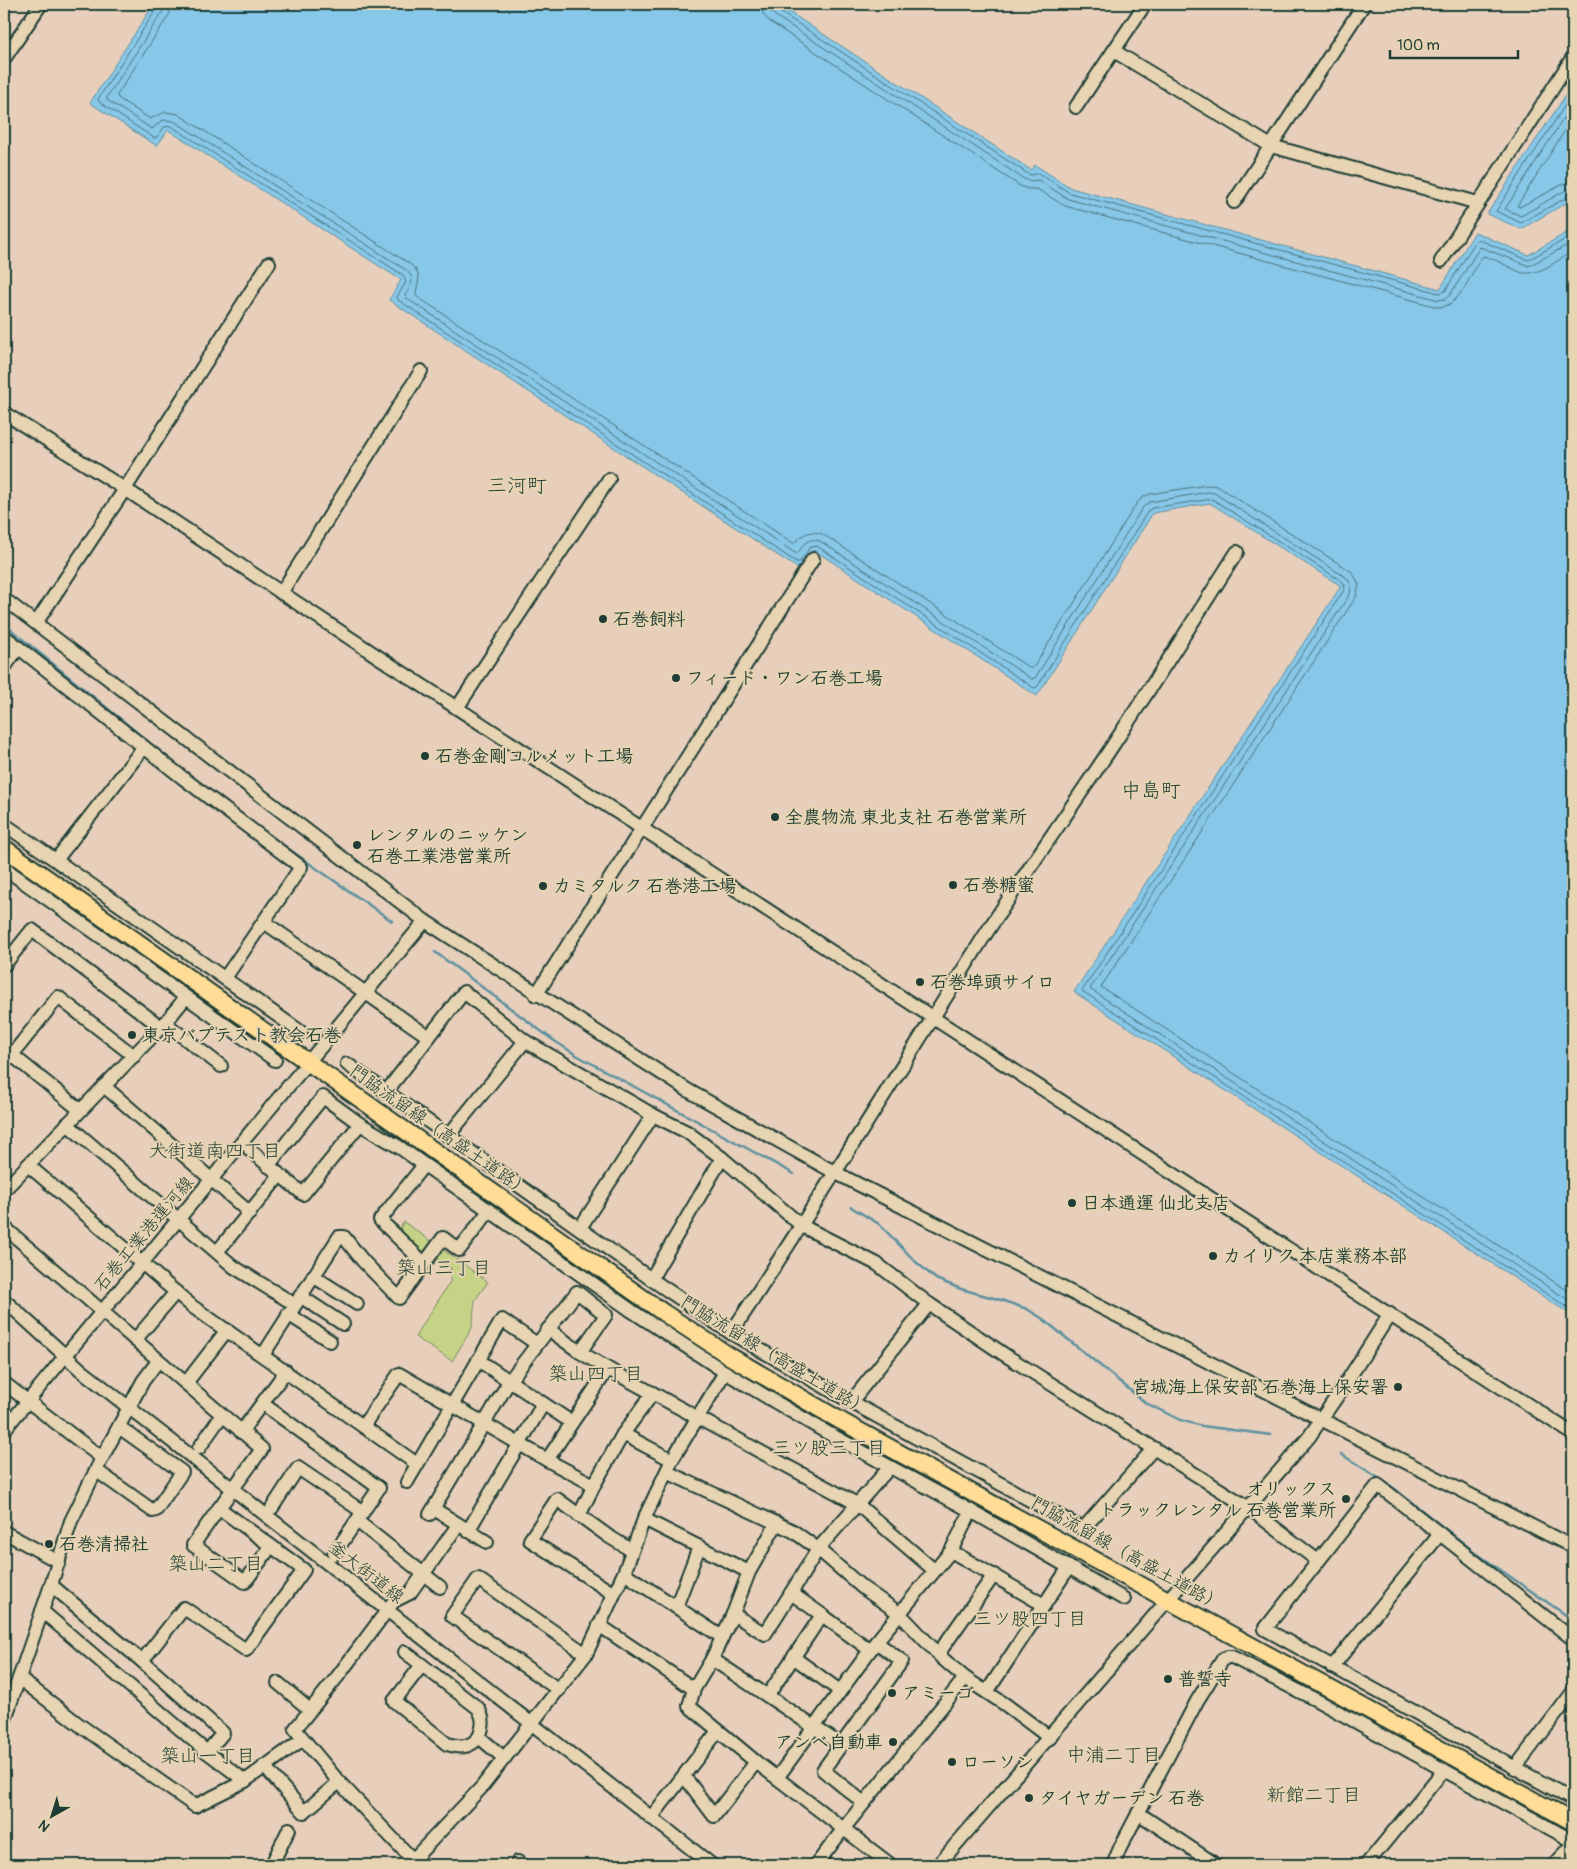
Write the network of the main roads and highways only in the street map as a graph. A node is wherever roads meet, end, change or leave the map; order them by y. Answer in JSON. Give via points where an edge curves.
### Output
{"nodes":[{"id":1,"x":4,"y":848,"type":"edge"},
{"id":2,"x":1573,"y":1822,"type":"edge"}],
"edges":[{"from":1,"to":2,"type":"main road","name":"門脇流留線（高盛土道路）","via":[[592,1263],[731,1357]]}]}
